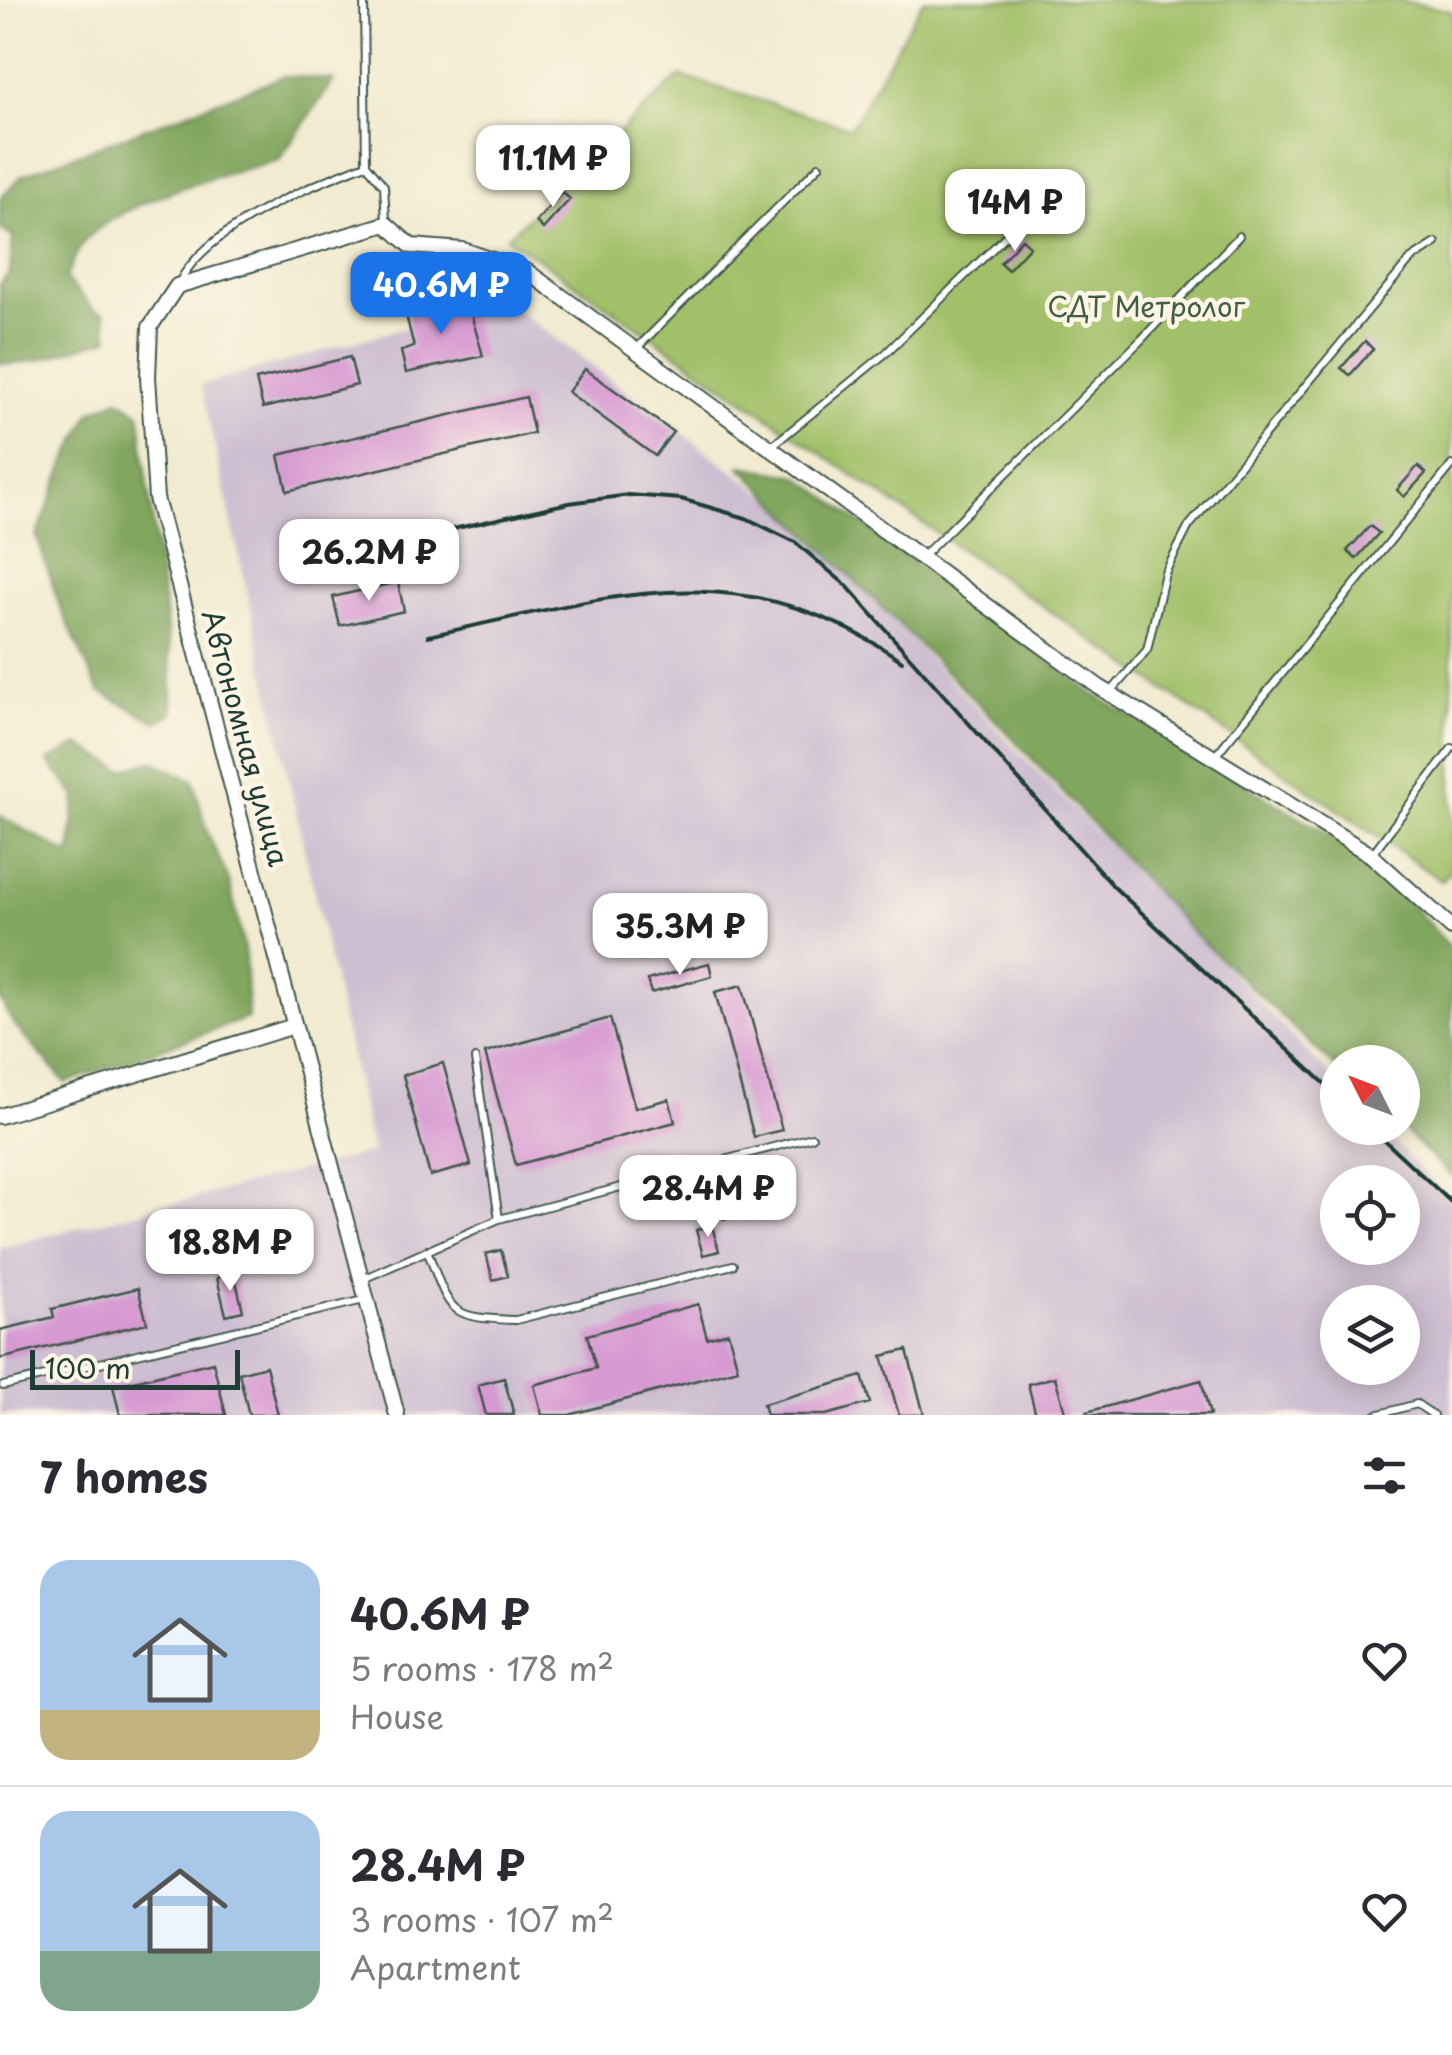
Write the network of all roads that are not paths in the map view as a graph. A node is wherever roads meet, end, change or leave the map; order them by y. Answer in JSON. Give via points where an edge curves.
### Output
{"nodes":[{"id":1,"x":364,"y":0,"type":"edge"},
{"id":2,"x":366,"y":164,"type":"junction"},
{"id":3,"x":819,"y":166,"type":"dead end"},
{"id":4,"x":1064,"y":179,"type":"dead end"},
{"id":5,"x":386,"y":224,"type":"junction"},
{"id":6,"x":1238,"y":236,"type":"dead end"},
{"id":7,"x":1436,"y":243,"type":"dead end"},
{"id":8,"x":177,"y":286,"type":"junction"},
{"id":9,"x":636,"y":349,"type":"junction"},
{"id":10,"x":772,"y":446,"type":"junction"},
{"id":11,"x":1452,"y":466,"type":"edge"},
{"id":12,"x":922,"y":557,"type":"junction"},
{"id":13,"x":1109,"y":694,"type":"junction"},
{"id":14,"x":1452,"y":748,"type":"edge"},
{"id":15,"x":1214,"y":757,"type":"junction"},
{"id":16,"x":1371,"y":855,"type":"junction"},
{"id":17,"x":1452,"y":928,"type":"edge"},
{"id":18,"x":294,"y":1026,"type":"junction"},
{"id":19,"x":474,"y":1059,"type":"dead end"},
{"id":20,"x":0,"y":1116,"type":"edge"},
{"id":21,"x":812,"y":1136,"type":"dead end"},
{"id":22,"x":499,"y":1219,"type":"junction"},
{"id":23,"x":427,"y":1250,"type":"junction"},
{"id":24,"x":734,"y":1265,"type":"dead end"},
{"id":25,"x":360,"y":1281,"type":"junction"},
{"id":26,"x":365,"y":1300,"type":"junction"},
{"id":27,"x":3,"y":1386,"type":"dead end"},
{"id":28,"x":396,"y":1415,"type":"edge"},
{"id":29,"x":1376,"y":1415,"type":"edge"},
{"id":30,"x":1433,"y":1415,"type":"edge"}],
"edges":[{"from":1,"to":2,"type":"lane"},
{"from":2,"to":5,"type":"lane","via":[[384,186]]},
{"from":2,"to":8,"type":"lane","via":[[272,201],[186,268]]},
{"from":3,"to":9,"type":"lane"},
{"from":4,"to":10,"type":"lane","via":[[886,354]]},
{"from":5,"to":8,"type":"street"},
{"from":5,"to":9,"type":"street","via":[[411,246],[462,250],[528,272]]},
{"from":6,"to":12,"type":"lane"},
{"from":7,"to":13,"type":"lane","via":[[1411,259],[1189,526],[1165,574],[1147,650]]},
{"from":8,"to":18,"type":"street","name":"Автономная улица","via":[[150,327],[156,498]]},
{"from":9,"to":10,"type":"street"},
{"from":10,"to":12,"type":"street"},
{"from":11,"to":15,"type":"lane"},
{"from":12,"to":13,"type":"street"},
{"from":13,"to":15,"type":"street"},
{"from":14,"to":16,"type":"lane"},
{"from":15,"to":16,"type":"street"},
{"from":16,"to":17,"type":"street"},
{"from":18,"to":20,"type":"street"},
{"from":18,"to":25,"type":"street","name":"Автономная улица"},
{"from":19,"to":22,"type":"lane"},
{"from":21,"to":22,"type":"lane"},
{"from":22,"to":23,"type":"lane"},
{"from":23,"to":24,"type":"lane","via":[[448,1305],[481,1319],[516,1320]]},
{"from":23,"to":25,"type":"lane"},
{"from":25,"to":26,"type":"street","name":"Автономная улица"},
{"from":26,"to":27,"type":"lane"},
{"from":26,"to":28,"type":"street","name":"Автономная улица"},
{"from":29,"to":30,"type":"lane","via":[[1416,1404]]}]}
